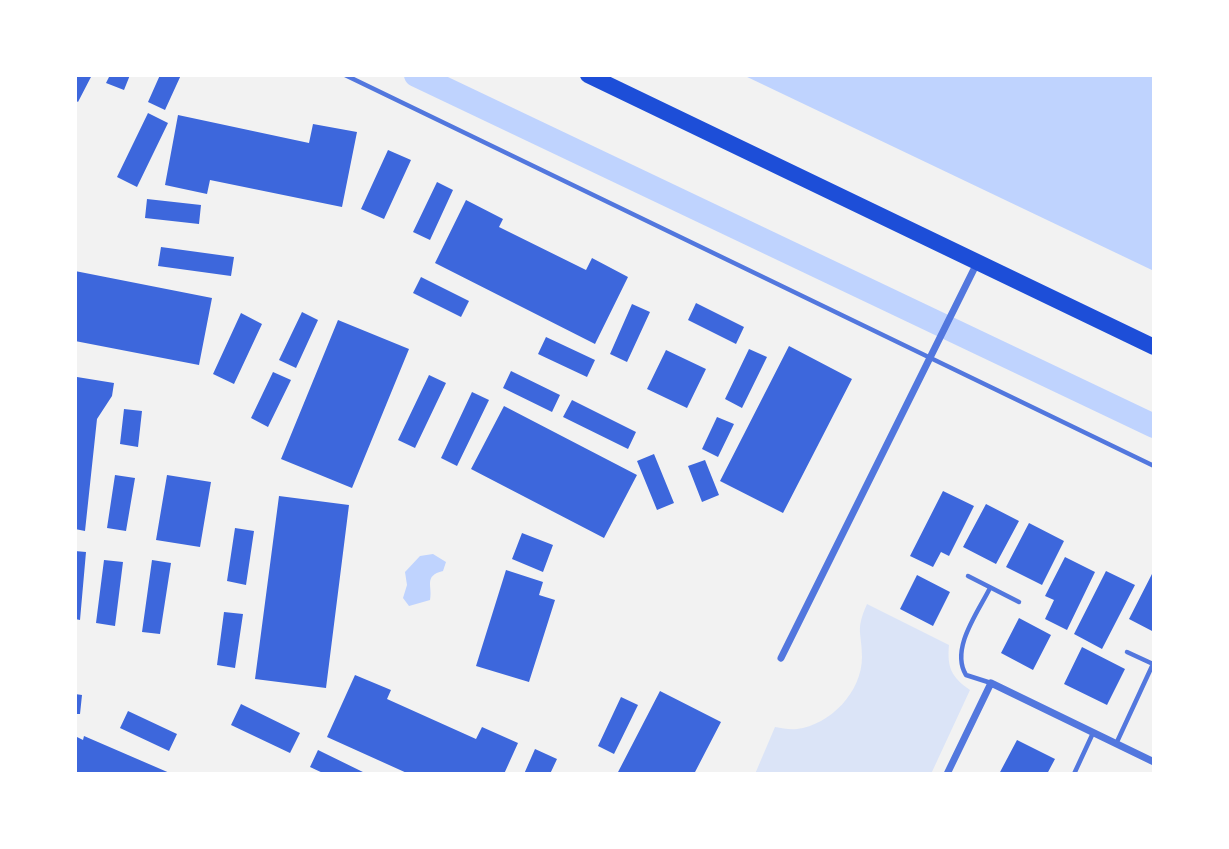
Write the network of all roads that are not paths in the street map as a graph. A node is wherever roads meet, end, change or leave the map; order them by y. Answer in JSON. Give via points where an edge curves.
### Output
{"nodes":[{"id":1,"x":345,"y":75,"type":"edge"},
{"id":2,"x":588,"y":75,"type":"edge"},
{"id":3,"x":978,"y":261,"type":"junction"},
{"id":4,"x":1154,"y":346,"type":"edge"},
{"id":5,"x":930,"y":358,"type":"junction"},
{"id":6,"x":1154,"y":466,"type":"edge"},
{"id":7,"x":968,"y":576,"type":"dead end"},
{"id":8,"x":990,"y":587,"type":"junction"},
{"id":9,"x":1019,"y":602,"type":"dead end"},
{"id":10,"x":1127,"y":652,"type":"dead end"},
{"id":11,"x":781,"y":658,"type":"dead end"},
{"id":12,"x":1154,"y":664,"type":"edge"},
{"id":13,"x":991,"y":683,"type":"junction"},
{"id":14,"x":1094,"y":733,"type":"junction"},
{"id":15,"x":1116,"y":744,"type":"junction"},
{"id":16,"x":1154,"y":762,"type":"edge"},
{"id":17,"x":947,"y":774,"type":"edge"},
{"id":18,"x":1074,"y":774,"type":"edge"}],
"edges":[{"from":1,"to":5,"type":"lane"},
{"from":2,"to":3,"type":"main road"},
{"from":3,"to":4,"type":"main road"},
{"from":3,"to":5,"type":"street"},
{"from":5,"to":6,"type":"lane"},
{"from":5,"to":11,"type":"street"},
{"from":7,"to":8,"type":"lane"},
{"from":8,"to":9,"type":"lane"},
{"from":8,"to":13,"type":"lane","via":[[962,646],[960,664],[966,675]]},
{"from":10,"to":12,"type":"lane"},
{"from":12,"to":15,"type":"lane"},
{"from":13,"to":14,"type":"street"},
{"from":13,"to":17,"type":"street"},
{"from":14,"to":15,"type":"street"},
{"from":14,"to":18,"type":"lane"},
{"from":15,"to":16,"type":"street"}]}
